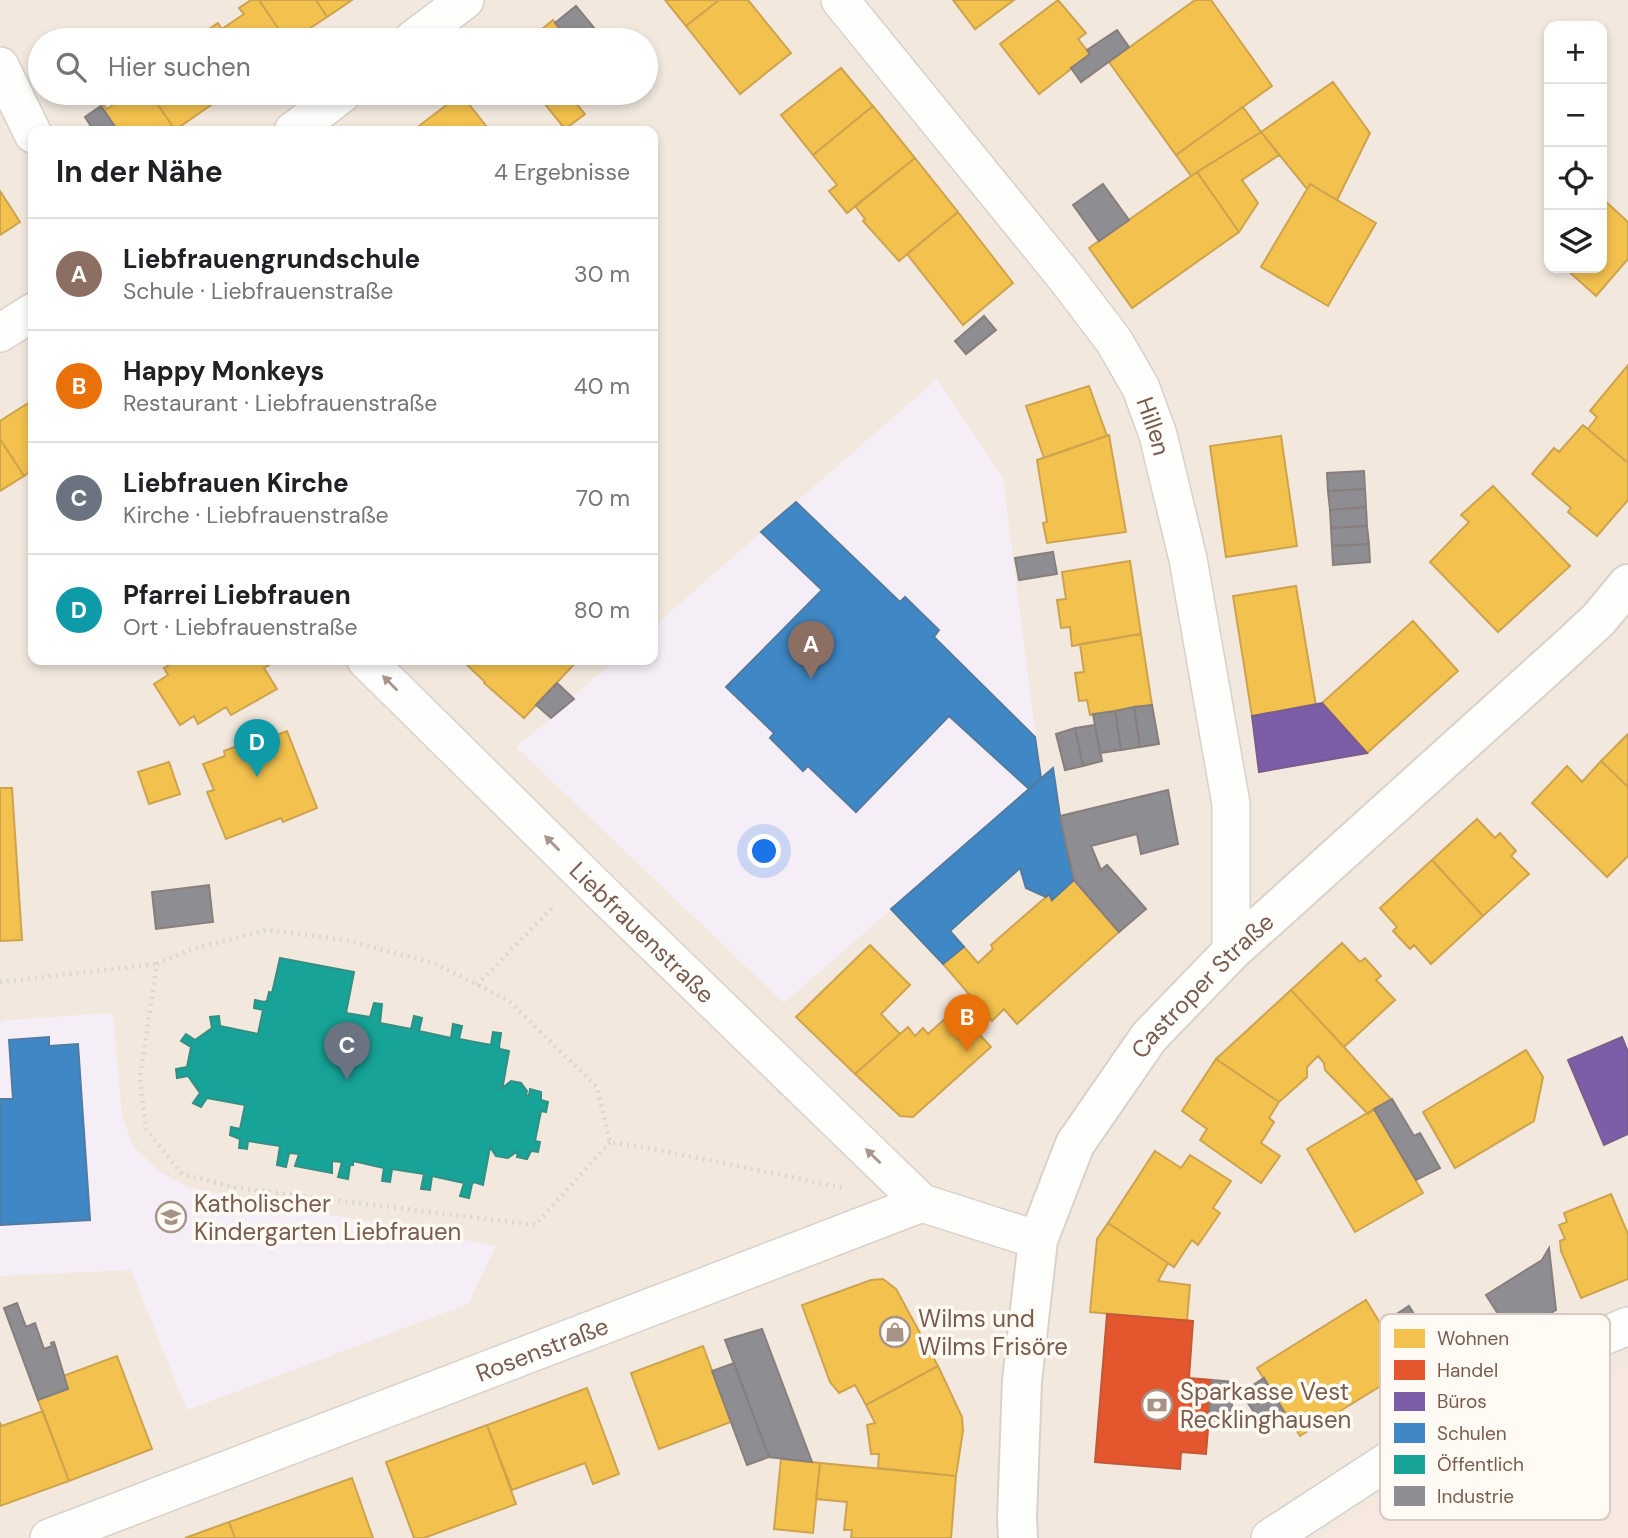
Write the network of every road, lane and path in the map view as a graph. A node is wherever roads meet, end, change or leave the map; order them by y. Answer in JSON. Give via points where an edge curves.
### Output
{"nodes":[{"id":1,"x":464,"y":0,"type":"edge"},
{"id":2,"x":840,"y":0,"type":"edge"},
{"id":3,"x":428,"y":28,"type":"edge"},
{"id":4,"x":0,"y":66,"type":"edge"},
{"id":5,"x":327,"y":105,"type":"edge"},
{"id":6,"x":29,"y":126,"type":"edge"},
{"id":7,"x":300,"y":126,"type":"edge"},
{"id":8,"x":28,"y":315,"type":"edge"},
{"id":9,"x":0,"y":333,"type":"edge"},
{"id":10,"x":1628,"y":584,"type":"edge"},
{"id":11,"x":371,"y":665,"type":"edge"},
{"id":12,"x":584,"y":876,"type":"junction"},
{"id":13,"x":1231,"y":952,"type":"junction"},
{"id":14,"x":157,"y":964,"type":"junction"},
{"id":15,"x":0,"y":982,"type":"edge"},
{"id":16,"x":477,"y":985,"type":"junction"},
{"id":17,"x":610,"y":1142,"type":"junction"},
{"id":18,"x":805,"y":1180,"type":"dead end"},
{"id":19,"x":922,"y":1203,"type":"junction"},
{"id":20,"x":1038,"y":1240,"type":"junction"},
{"id":21,"x":1628,"y":1326,"type":"edge"},
{"id":22,"x":1610,"y":1334,"type":"edge"},
{"id":23,"x":1380,"y":1466,"type":"edge"},
{"id":24,"x":1016,"y":1531,"type":"edge"},
{"id":25,"x":49,"y":1538,"type":"edge"},
{"id":26,"x":1270,"y":1538,"type":"edge"}],
"edges":[{"from":1,"to":3,"type":"street"},
{"from":2,"to":13,"type":"street","name":"Hillen","via":[[1066,278],[1114,341],[1141,388],[1158,435],[1188,559],[1231,804]]},
{"from":4,"to":6,"type":"street"},
{"from":5,"to":7,"type":"street"},
{"from":8,"to":9,"type":"street"},
{"from":10,"to":13,"type":"main road","name":"Castroper Straße","via":[[1569,647]]},
{"from":12,"to":11,"type":"street","name":"Liebfrauenstraße","one_way":true},
{"from":12,"to":16,"type":"path"},
{"from":19,"to":12,"type":"street","name":"Liebfrauenstraße","one_way":true},
{"from":13,"to":20,"type":"main road","name":"Castroper Straße","via":[[1149,1037],[1075,1144]]},
{"from":14,"to":15,"type":"path"},
{"from":14,"to":16,"type":"path","via":[[189,950],[267,930],[345,940],[434,963]]},
{"from":14,"to":17,"type":"path","via":[[140,1077],[146,1129],[182,1174],[238,1188],[535,1225]]},
{"from":16,"to":17,"type":"path","via":[[509,1001],[597,1087]]},
{"from":17,"to":18,"type":"path"},
{"from":19,"to":20,"type":"street"},
{"from":19,"to":25,"type":"street","name":"Rosenstraße"},
{"from":20,"to":24,"type":"main road","name":"Castroper Straße","via":[[1022,1381]]},
{"from":21,"to":22,"type":"street"},
{"from":23,"to":26,"type":"street"}]}
